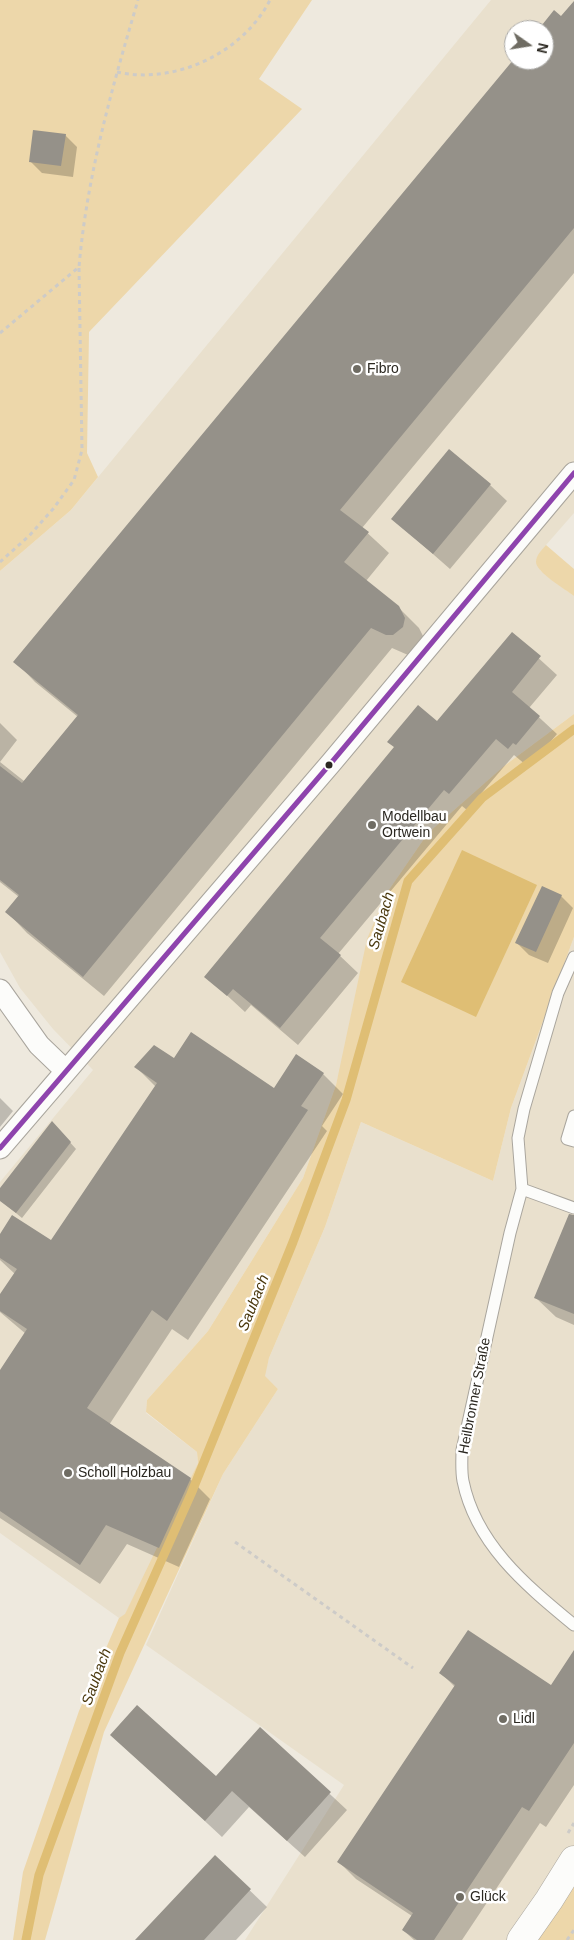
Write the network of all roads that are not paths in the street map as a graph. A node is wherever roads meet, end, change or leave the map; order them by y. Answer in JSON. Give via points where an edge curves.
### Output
{"nodes":[{"id":1,"x":574,"y":473,"type":"edge"},
{"id":2,"x":574,"y":956,"type":"edge"},
{"id":3,"x":0,"y":990,"type":"edge"},
{"id":4,"x":66,"y":1071,"type":"junction"},
{"id":5,"x":574,"y":1116,"type":"edge"},
{"id":6,"x":574,"y":1141,"type":"edge"},
{"id":7,"x":0,"y":1148,"type":"edge"},
{"id":8,"x":522,"y":1188,"type":"junction"},
{"id":9,"x":574,"y":1208,"type":"edge"},
{"id":10,"x":574,"y":1626,"type":"edge"},
{"id":11,"x":574,"y":1860,"type":"edge"},
{"id":12,"x":521,"y":1940,"type":"edge"}],
"edges":[{"from":1,"to":4,"type":"street"},
{"from":2,"to":8,"type":"lane","name":"Heilbronner Straße","via":[[558,993],[524,1109],[518,1138]]},
{"from":3,"to":4,"type":"street","via":[[39,1045]]},
{"from":4,"to":7,"type":"street"},
{"from":5,"to":6,"type":"lane","via":[[567,1139]]},
{"from":8,"to":9,"type":"lane"},
{"from":8,"to":10,"type":"lane","name":"Heilbronner Straße","via":[[462,1450],[462,1480],[481,1532],[525,1584]]},
{"from":11,"to":12,"type":"street"}]}
